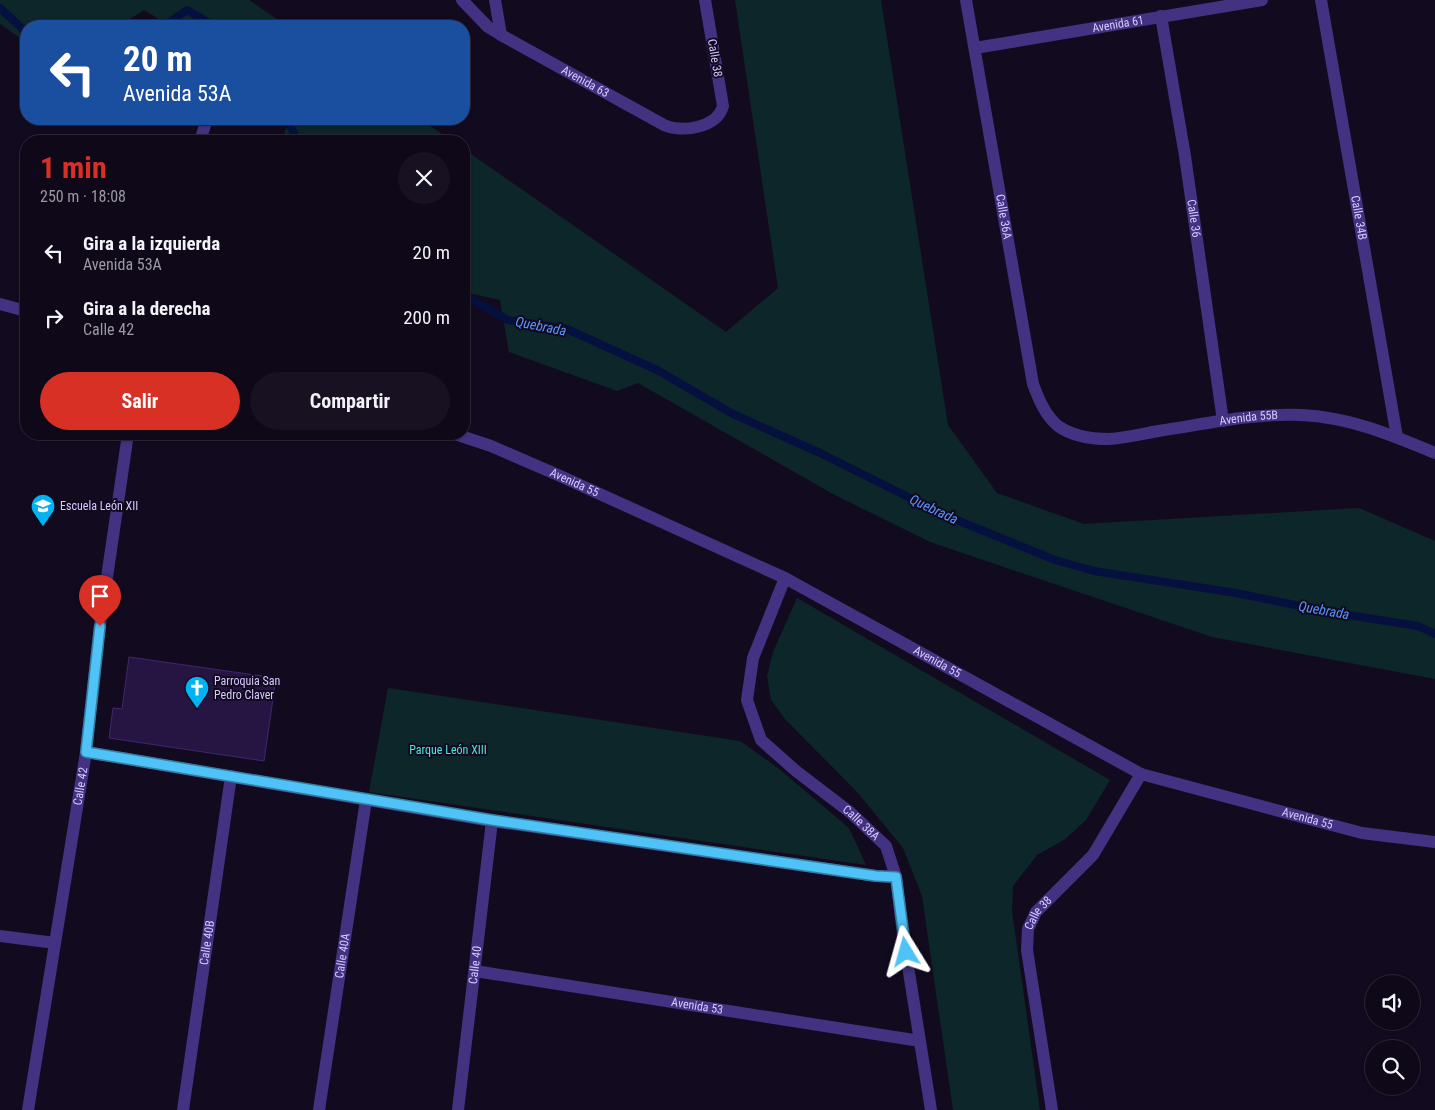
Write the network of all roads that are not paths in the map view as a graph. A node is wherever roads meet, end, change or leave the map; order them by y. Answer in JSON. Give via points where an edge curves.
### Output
{"nodes":[{"id":1,"x":462,"y":0,"type":"edge"},
{"id":2,"x":495,"y":0,"type":"edge"},
{"id":3,"x":705,"y":0,"type":"edge"},
{"id":4,"x":966,"y":0,"type":"edge"},
{"id":5,"x":1262,"y":0,"type":"edge"},
{"id":6,"x":1322,"y":0,"type":"edge"},
{"id":7,"x":1161,"y":16,"type":"junction"},
{"id":8,"x":500,"y":35,"type":"junction"},
{"id":9,"x":975,"y":48,"type":"junction"},
{"id":10,"x":717,"y":115,"type":"joint"},
{"id":11,"x":0,"y":304,"type":"edge"},
{"id":12,"x":20,"y":309,"type":"edge"},
{"id":13,"x":1224,"y":421,"type":"junction"},
{"id":14,"x":1059,"y":426,"type":"joint"},
{"id":15,"x":1397,"y":437,"type":"junction"},
{"id":16,"x":470,"y":439,"type":"edge"},
{"id":17,"x":127,"y":440,"type":"edge"},
{"id":18,"x":1435,"y":453,"type":"edge"},
{"id":19,"x":785,"y":578,"type":"junction"},
{"id":20,"x":86,"y":752,"type":"junction"},
{"id":21,"x":1141,"y":774,"type":"junction"},
{"id":22,"x":231,"y":776,"type":"junction"},
{"id":23,"x":366,"y":800,"type":"junction"},
{"id":24,"x":492,"y":820,"type":"junction"},
{"id":25,"x":1435,"y":842,"type":"edge"},
{"id":26,"x":896,"y":877,"type":"junction"},
{"id":27,"x":0,"y":936,"type":"edge"},
{"id":28,"x":55,"y":943,"type":"junction"},
{"id":29,"x":475,"y":971,"type":"junction"},
{"id":30,"x":920,"y":1041,"type":"junction"},
{"id":31,"x":28,"y":1110,"type":"edge"},
{"id":32,"x":183,"y":1110,"type":"edge"},
{"id":33,"x":318,"y":1110,"type":"edge"},
{"id":34,"x":458,"y":1110,"type":"edge"},
{"id":35,"x":932,"y":1110,"type":"edge"},
{"id":36,"x":1052,"y":1110,"type":"edge"}],
"edges":[{"from":1,"to":8,"type":"street","name":"Avenida 63"},
{"from":2,"to":8,"type":"street"},
{"from":3,"to":10,"type":"street","name":"Calle 38","via":[[722,102],[722,110]]},
{"from":4,"to":9,"type":"street","name":"Calle 36A"},
{"from":5,"to":7,"type":"street","name":"Avenida 61"},
{"from":6,"to":15,"type":"street","name":"Calle 34B"},
{"from":7,"to":9,"type":"street","name":"Avenida 61"},
{"from":7,"to":13,"type":"street","name":"Calle 36","via":[[1186,156]]},
{"from":8,"to":10,"type":"street","name":"Avenida 63","via":[[671,128],[693,128]]},
{"from":9,"to":14,"type":"street","name":"Calle 36A","via":[[1034,384],[1039,401]]},
{"from":11,"to":12,"type":"street"},
{"from":13,"to":14,"type":"street","name":"Avenida 55B","via":[[1110,439],[1083,436]]},
{"from":13,"to":15,"type":"street","name":"Avenida 55B","via":[[1301,415],[1356,423]]},
{"from":15,"to":18,"type":"street","name":"Avenida 55B"},
{"from":16,"to":19,"type":"street","name":"Avenida 55","via":[[558,474]]},
{"from":17,"to":20,"type":"street","name":"Calle 42","via":[[100,626]]},
{"from":19,"to":21,"type":"street","name":"Avenida 55"},
{"from":19,"to":26,"type":"street","name":"Calle 38A","via":[[752,658],[747,700],[758,732],[761,740],[796,772],[852,813],[886,846]]},
{"from":20,"to":22,"type":"street"},
{"from":20,"to":28,"type":"street","name":"Calle 42"},
{"from":21,"to":25,"type":"street","name":"Avenida 55","via":[[1362,833]]},
{"from":21,"to":36,"type":"street","name":"Calle 38","via":[[1093,854],[1036,912],[1028,929],[1028,950]]},
{"from":22,"to":23,"type":"street"},
{"from":22,"to":32,"type":"street","name":"Calle 40B"},
{"from":23,"to":24,"type":"street"},
{"from":23,"to":33,"type":"street","name":"Calle 40A"},
{"from":24,"to":26,"type":"street"},
{"from":24,"to":29,"type":"street","name":"Calle 40"},
{"from":26,"to":30,"type":"street","name":"Calle 38A"},
{"from":27,"to":28,"type":"street"},
{"from":28,"to":31,"type":"street","name":"Calle 42"},
{"from":29,"to":30,"type":"street","name":"Avenida 53"},
{"from":29,"to":34,"type":"street","name":"Calle 40"},
{"from":30,"to":35,"type":"street","name":"Calle 38A"}]}
